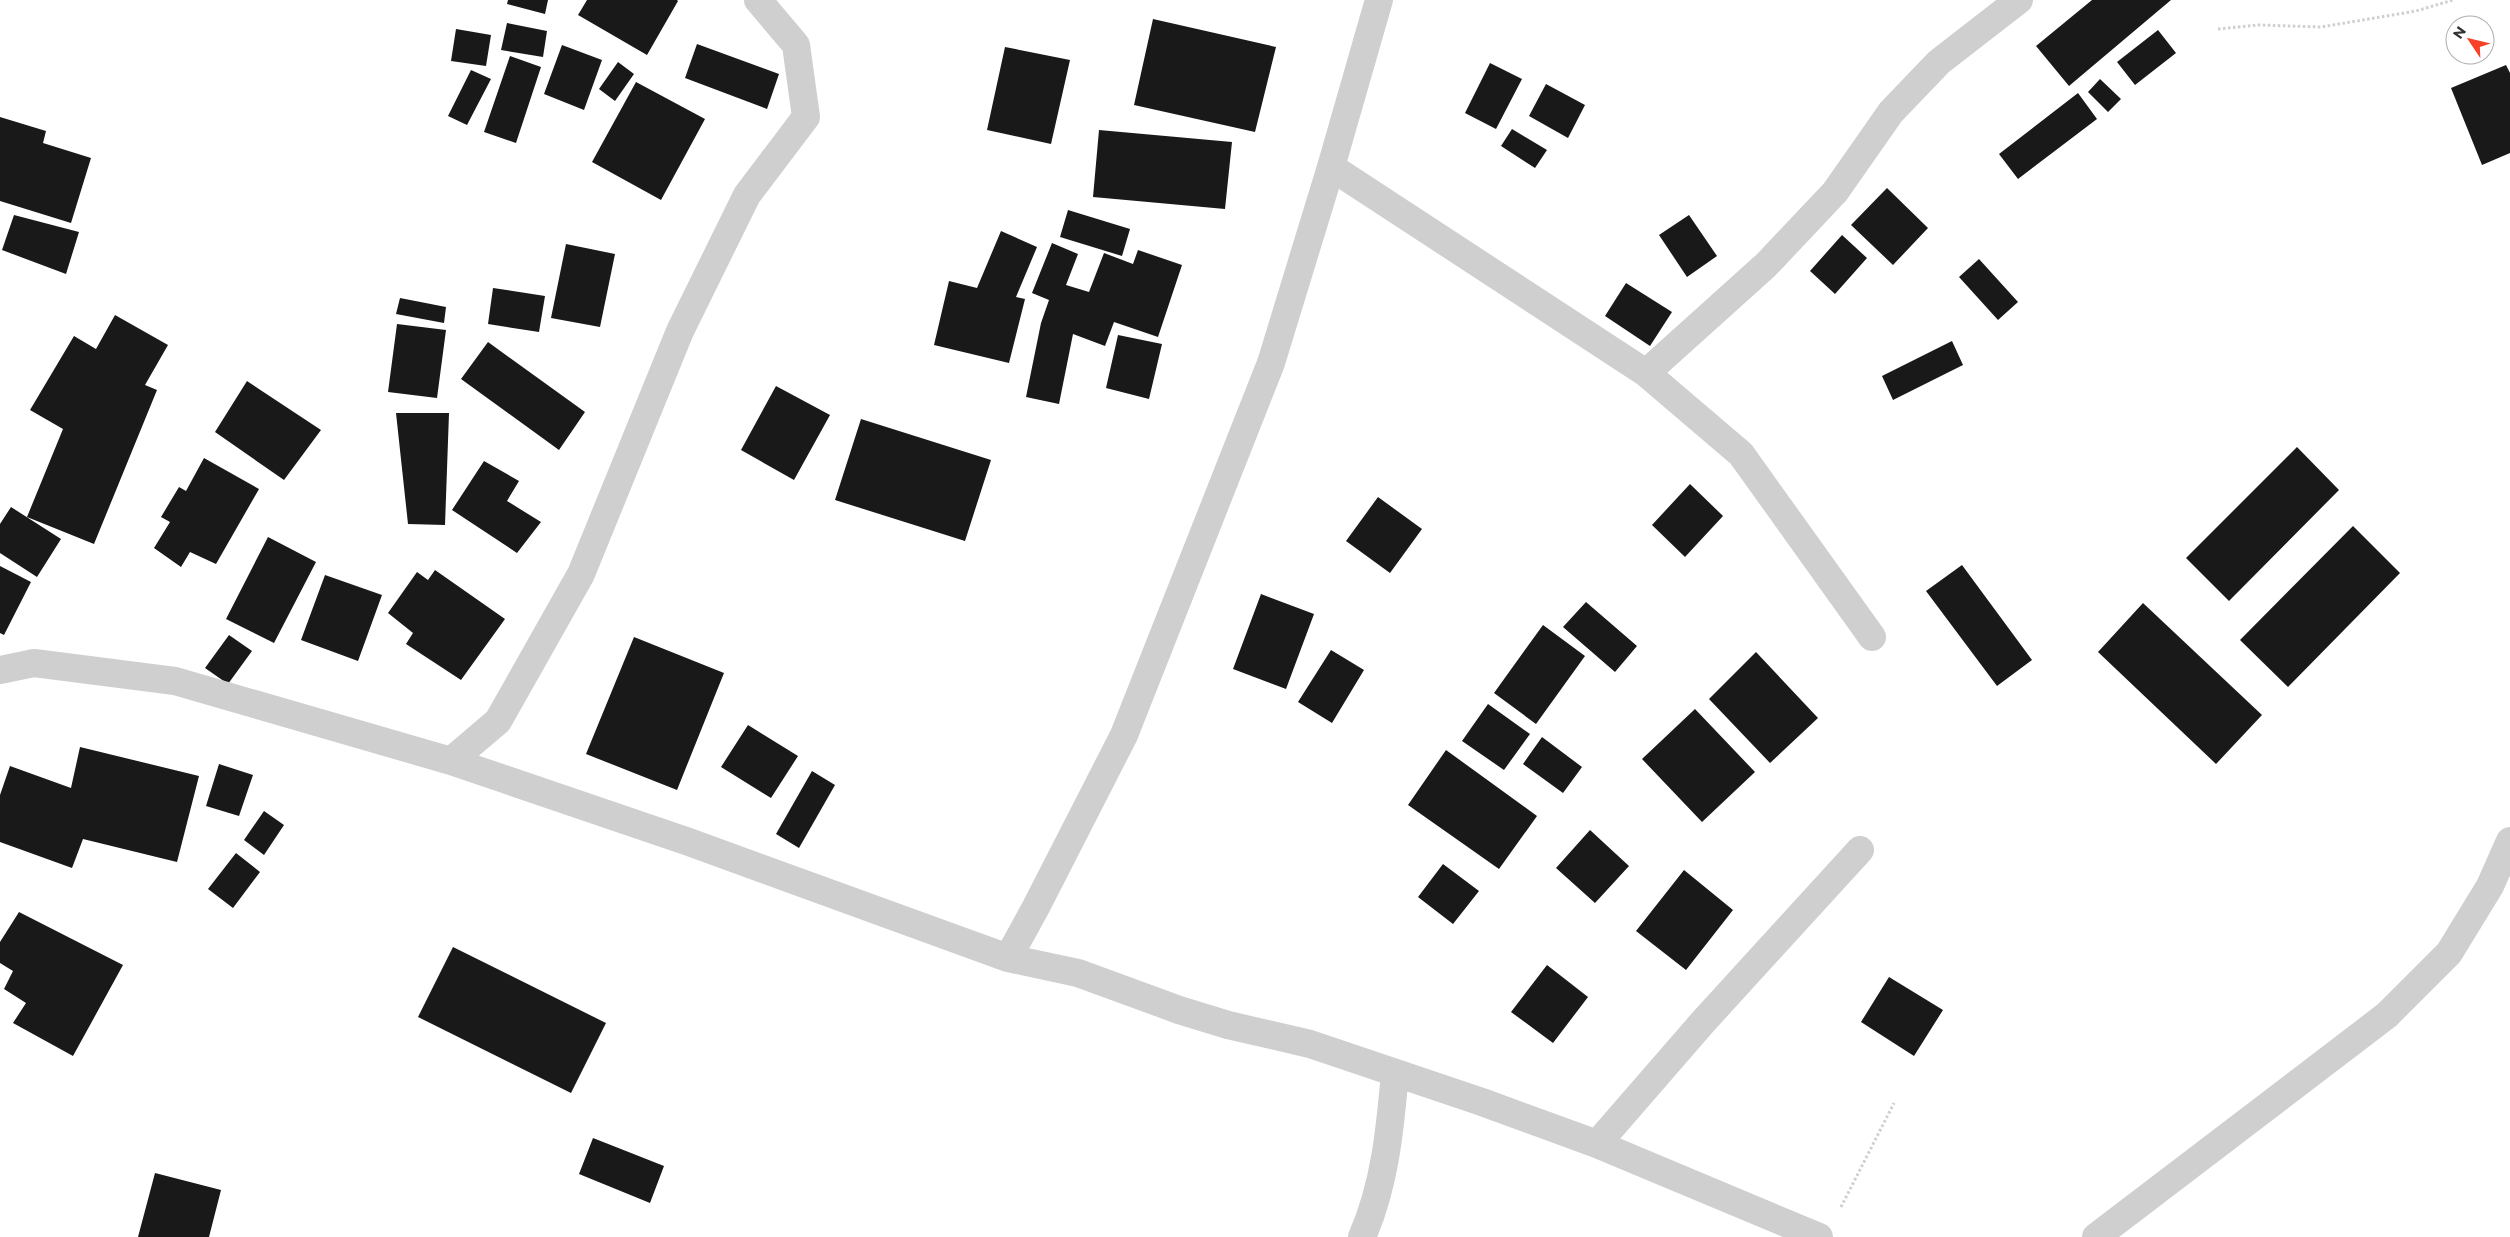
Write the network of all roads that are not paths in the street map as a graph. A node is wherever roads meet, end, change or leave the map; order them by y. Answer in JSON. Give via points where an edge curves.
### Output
{"nodes":[{"id":1,"x":758,"y":0,"type":"edge"},
{"id":2,"x":1379,"y":0,"type":"edge"},
{"id":3,"x":2019,"y":0,"type":"edge"},
{"id":4,"x":1331,"y":167,"type":"junction"},
{"id":5,"x":1646,"y":373,"type":"junction"},
{"id":6,"x":1872,"y":637,"type":"dead end"},
{"id":7,"x":0,"y":670,"type":"edge"},
{"id":8,"x":451,"y":761,"type":"junction"},
{"id":9,"x":2510,"y":841,"type":"edge"},
{"id":10,"x":1860,"y":850,"type":"dead end"},
{"id":11,"x":1008,"y":958,"type":"junction"},
{"id":12,"x":1395,"y":1073,"type":"junction"},
{"id":13,"x":1597,"y":1144,"type":"junction"},
{"id":14,"x":1362,"y":1237,"type":"edge"},
{"id":15,"x":1820,"y":1237,"type":"edge"},
{"id":16,"x":2096,"y":1237,"type":"edge"}],
"edges":[{"from":1,"to":8,"type":"street","via":[[796,45],[806,117],[747,195],[680,331],[581,574],[498,722]]},
{"from":2,"to":4,"type":"street"},
{"from":3,"to":5,"type":"street","via":[[1939,62],[1892,112],[1835,192],[1766,265]]},
{"from":4,"to":5,"type":"street"},
{"from":4,"to":11,"type":"street","via":[[1271,363],[1124,735]]},
{"from":5,"to":6,"type":"street","via":[[1741,454]]},
{"from":7,"to":8,"type":"street","via":[[34,663],[175,680]]},
{"from":8,"to":11,"type":"street","via":[[689,842]]},
{"from":9,"to":16,"type":"street","via":[[2490,886],[2449,953],[2388,1015]]},
{"from":10,"to":13,"type":"street"},
{"from":11,"to":12,"type":"street","via":[[1078,973],[1228,1025],[1310,1044]]},
{"from":12,"to":13,"type":"street"},
{"from":12,"to":14,"type":"street","via":[[1389,1136],[1376,1206]]},
{"from":13,"to":15,"type":"street"}]}
